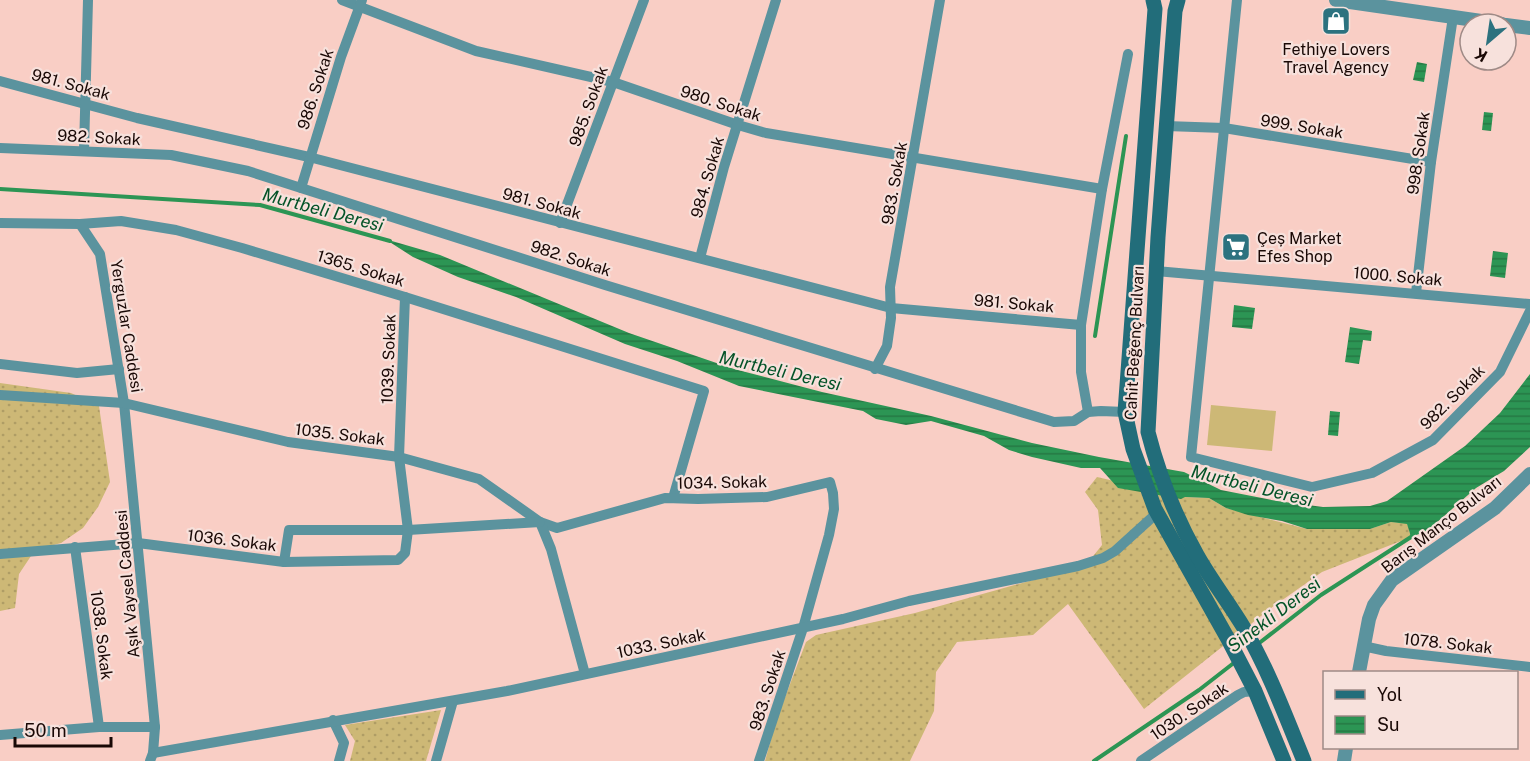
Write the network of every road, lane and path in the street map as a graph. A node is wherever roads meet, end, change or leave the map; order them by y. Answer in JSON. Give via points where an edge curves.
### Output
{"nodes":[{"id":1,"x":88,"y":0,"type":"edge"},
{"id":2,"x":342,"y":0,"type":"edge"},
{"id":3,"x":644,"y":0,"type":"edge"},
{"id":4,"x":776,"y":0,"type":"edge"},
{"id":5,"x":940,"y":0,"type":"edge"},
{"id":6,"x":1153,"y":0,"type":"edge"},
{"id":7,"x":1178,"y":0,"type":"edge"},
{"id":8,"x":1236,"y":0,"type":"edge"},
{"id":9,"x":1343,"y":1,"type":"edge"},
{"id":10,"x":360,"y":2,"type":"edge"},
{"id":11,"x":1453,"y":17,"type":"junction"},
{"id":12,"x":1458,"y":18,"type":"edge"},
{"id":13,"x":1128,"y":54,"type":"dead end"},
{"id":14,"x":0,"y":81,"type":"edge"},
{"id":15,"x":613,"y":82,"type":"junction"},
{"id":16,"x":84,"y":103,"type":"junction"},
{"id":17,"x":738,"y":125,"type":"junction"},
{"id":18,"x":1166,"y":126,"type":"junction"},
{"id":19,"x":1224,"y":128,"type":"junction"},
{"id":20,"x":0,"y":148,"type":"edge"},
{"id":21,"x":84,"y":150,"type":"junction"},
{"id":22,"x":309,"y":157,"type":"junction"},
{"id":23,"x":913,"y":159,"type":"junction"},
{"id":24,"x":1431,"y":162,"type":"junction"},
{"id":25,"x":300,"y":188,"type":"junction"},
{"id":26,"x":1102,"y":189,"type":"junction"},
{"id":27,"x":0,"y":223,"type":"edge"},
{"id":28,"x":560,"y":223,"type":"junction"},
{"id":29,"x":81,"y":224,"type":"junction"},
{"id":30,"x":700,"y":258,"type":"junction"},
{"id":31,"x":1155,"y":271,"type":"junction"},
{"id":32,"x":1208,"y":274,"type":"junction"},
{"id":33,"x":1416,"y":293,"type":"junction"},
{"id":34,"x":405,"y":297,"type":"junction"},
{"id":35,"x":1530,"y":304,"type":"edge"},
{"id":36,"x":891,"y":308,"type":"junction"},
{"id":37,"x":1530,"y":311,"type":"edge"},
{"id":38,"x":1081,"y":325,"type":"junction"},
{"id":39,"x":0,"y":364,"type":"edge"},
{"id":40,"x":119,"y":369,"type":"junction"},
{"id":41,"x":875,"y":369,"type":"junction"},
{"id":42,"x":0,"y":395,"type":"edge"},
{"id":43,"x":124,"y":403,"type":"junction"},
{"id":44,"x":1088,"y":412,"type":"junction"},
{"id":45,"x":1125,"y":412,"type":"junction"},
{"id":46,"x":399,"y":457,"type":"junction"},
{"id":47,"x":1530,"y":474,"type":"edge"},
{"id":48,"x":673,"y":498,"type":"junction"},
{"id":49,"x":1156,"y":511,"type":"junction"},
{"id":50,"x":540,"y":522,"type":"junction"},
{"id":51,"x":408,"y":530,"type":"junction"},
{"id":52,"x":138,"y":543,"type":"junction"},
{"id":53,"x":75,"y":547,"type":"junction"},
{"id":54,"x":0,"y":554,"type":"edge"},
{"id":55,"x":284,"y":562,"type":"junction"},
{"id":56,"x":803,"y":628,"type":"junction"},
{"id":57,"x":1363,"y":646,"type":"junction"},
{"id":58,"x":1530,"y":667,"type":"edge"},
{"id":59,"x":1359,"y":671,"type":"edge"},
{"id":60,"x":585,"y":674,"type":"junction"},
{"id":61,"x":1255,"y":691,"type":"junction"},
{"id":62,"x":453,"y":701,"type":"junction"},
{"id":63,"x":333,"y":720,"type":"junction"},
{"id":64,"x":99,"y":727,"type":"junction"},
{"id":65,"x":155,"y":727,"type":"junction"},
{"id":66,"x":0,"y":735,"type":"edge"},
{"id":67,"x":151,"y":757,"type":"edge"},
{"id":68,"x":339,"y":761,"type":"edge"},
{"id":69,"x":436,"y":761,"type":"edge"},
{"id":70,"x":759,"y":761,"type":"edge"},
{"id":71,"x":1141,"y":761,"type":"edge"},
{"id":72,"x":1284,"y":761,"type":"edge"},
{"id":73,"x":1306,"y":761,"type":"edge"}],
"edges":[{"from":1,"to":16,"type":"street"},
{"from":2,"to":10,"type":"street","name":"980. Sokak"},
{"from":3,"to":15,"type":"street","name":"985. Sokak"},
{"from":4,"to":17,"type":"street","name":"984. Sokak"},
{"from":5,"to":23,"type":"street","name":"983. Sokak"},
{"from":6,"to":45,"type":"main road","name":"Cahit Beğenç Bulvarı","via":[[1152,68]]},
{"from":7,"to":18,"type":"main road","name":"Cahit Beğenç Bulvarı"},
{"from":8,"to":19,"type":"street"},
{"from":9,"to":11,"type":"street"},
{"from":10,"to":15,"type":"street","name":"980. Sokak","via":[[476,51]]},
{"from":10,"to":22,"type":"street","name":"986. Sokak"},
{"from":11,"to":12,"type":"street"},
{"from":11,"to":24,"type":"street","name":"998. Sokak"},
{"from":13,"to":26,"type":"street"},
{"from":14,"to":16,"type":"street","name":"981. Sokak"},
{"from":15,"to":17,"type":"street","name":"980. Sokak"},
{"from":15,"to":28,"type":"street","name":"985. Sokak"},
{"from":16,"to":21,"type":"street"},
{"from":16,"to":22,"type":"street","name":"981. Sokak"},
{"from":17,"to":23,"type":"street","name":"980. Sokak"},
{"from":17,"to":30,"type":"street","name":"984. Sokak"},
{"from":18,"to":19,"type":"street","name":"999. Sokak"},
{"from":18,"to":31,"type":"main road","name":"Cahit Beğenç Bulvarı"},
{"from":19,"to":24,"type":"street","name":"999. Sokak"},
{"from":19,"to":32,"type":"street"},
{"from":20,"to":21,"type":"street","name":"982. Sokak"},
{"from":21,"to":25,"type":"street","name":"982. Sokak","via":[[171,155],[248,171]]},
{"from":22,"to":25,"type":"street","name":"986. Sokak"},
{"from":22,"to":28,"type":"street","name":"981. Sokak"},
{"from":23,"to":26,"type":"street","name":"980. Sokak"},
{"from":23,"to":36,"type":"street","name":"983. Sokak","via":[[890,287]]},
{"from":24,"to":33,"type":"street","name":"998. Sokak"},
{"from":25,"to":41,"type":"street","name":"982. Sokak"},
{"from":26,"to":38,"type":"street"},
{"from":27,"to":29,"type":"street","name":"1365. Sokak"},
{"from":28,"to":30,"type":"street","name":"981. Sokak"},
{"from":29,"to":34,"type":"street","name":"1365. Sokak","via":[[121,221],[177,230]]},
{"from":29,"to":40,"type":"street","name":"Yerguzlar Caddesi","via":[[100,254]]},
{"from":30,"to":36,"type":"street","name":"981. Sokak"},
{"from":31,"to":32,"type":"street","name":"1000. Sokak"},
{"from":31,"to":73,"type":"main road","name":"Cahit Beğenç Bulvarı","via":[[1148,432],[1155,461],[1174,510],[1244,629]]},
{"from":32,"to":33,"type":"street","name":"1000. Sokak"},
{"from":32,"to":37,"type":"street","name":"982. Sokak","via":[[1191,457],[1312,487],[1372,473],[1433,440],[1500,372]]},
{"from":33,"to":35,"type":"street","name":"1000. Sokak"},
{"from":34,"to":46,"type":"street","name":"1039. Sokak"},
{"from":34,"to":48,"type":"street","name":"1365. Sokak","via":[[704,391]]},
{"from":36,"to":38,"type":"street","name":"981. Sokak"},
{"from":36,"to":41,"type":"street","name":"983. Sokak","via":[[887,346]]},
{"from":38,"to":44,"type":"street","via":[[1081,372]]},
{"from":39,"to":40,"type":"street","via":[[77,373]]},
{"from":40,"to":43,"type":"street","name":"Yerguzlar Caddesi"},
{"from":41,"to":44,"type":"street","name":"982. Sokak","via":[[1054,422],[1074,421]]},
{"from":42,"to":43,"type":"street","name":"1035. Sokak"},
{"from":43,"to":46,"type":"street","name":"1035. Sokak","via":[[288,442]]},
{"from":43,"to":52,"type":"street","name":"Aşık Vaysel Caddesi"},
{"from":44,"to":45,"type":"street","name":"982. Sokak"},
{"from":45,"to":49,"type":"main road","name":"Cahit Beğenç Bulvarı","via":[[1133,449]]},
{"from":46,"to":50,"type":"street","name":"1035. Sokak","via":[[479,479]]},
{"from":46,"to":51,"type":"street","name":"1039. Sokak"},
{"from":47,"to":57,"type":"street","name":"Barış Manço Bulvarı","via":[[1495,508],[1392,580],[1374,605]]},
{"from":48,"to":50,"type":"street","name":"1034. Sokak","via":[[557,528]]},
{"from":48,"to":56,"type":"street","name":"1034. Sokak","via":[[767,497],[830,483],[834,509]]},
{"from":49,"to":56,"type":"street","name":"1033. Sokak","via":[[1103,558]]},
{"from":49,"to":61,"type":"main road","name":"Cahit Beğenç Bulvarı"},
{"from":50,"to":51,"type":"street","name":"1036. Sokak"},
{"from":50,"to":60,"type":"street"},
{"from":51,"to":55,"type":"street","via":[[405,553],[398,560]]},
{"from":51,"to":55,"type":"street","name":"1036. Sokak","via":[[289,530]]},
{"from":52,"to":53,"type":"street","name":"1036. Sokak"},
{"from":52,"to":55,"type":"street","name":"1036. Sokak"},
{"from":52,"to":65,"type":"street","name":"Aşık Vaysel Caddesi"},
{"from":53,"to":54,"type":"street","name":"1036. Sokak"},
{"from":53,"to":64,"type":"street","name":"1038. Sokak"},
{"from":56,"to":60,"type":"street","name":"1033. Sokak"},
{"from":56,"to":70,"type":"street","name":"983. Sokak"},
{"from":57,"to":58,"type":"street","name":"1078. Sokak"},
{"from":57,"to":59,"type":"street","name":"Barış Manço Bulvarı"},
{"from":60,"to":62,"type":"street","name":"1033. Sokak"},
{"from":61,"to":71,"type":"street","name":"1030. Sokak","via":[[1238,695]]},
{"from":61,"to":72,"type":"main road","name":"Cahit Beğenç Bulvarı"},
{"from":62,"to":63,"type":"street","name":"1033. Sokak"},
{"from":62,"to":69,"type":"street"},
{"from":63,"to":67,"type":"street","name":"1033. Sokak"},
{"from":63,"to":68,"type":"street","via":[[344,743]]},
{"from":64,"to":65,"type":"street"},
{"from":64,"to":66,"type":"street"},
{"from":65,"to":67,"type":"street","name":"Aşık Vaysel Caddesi"}]}
